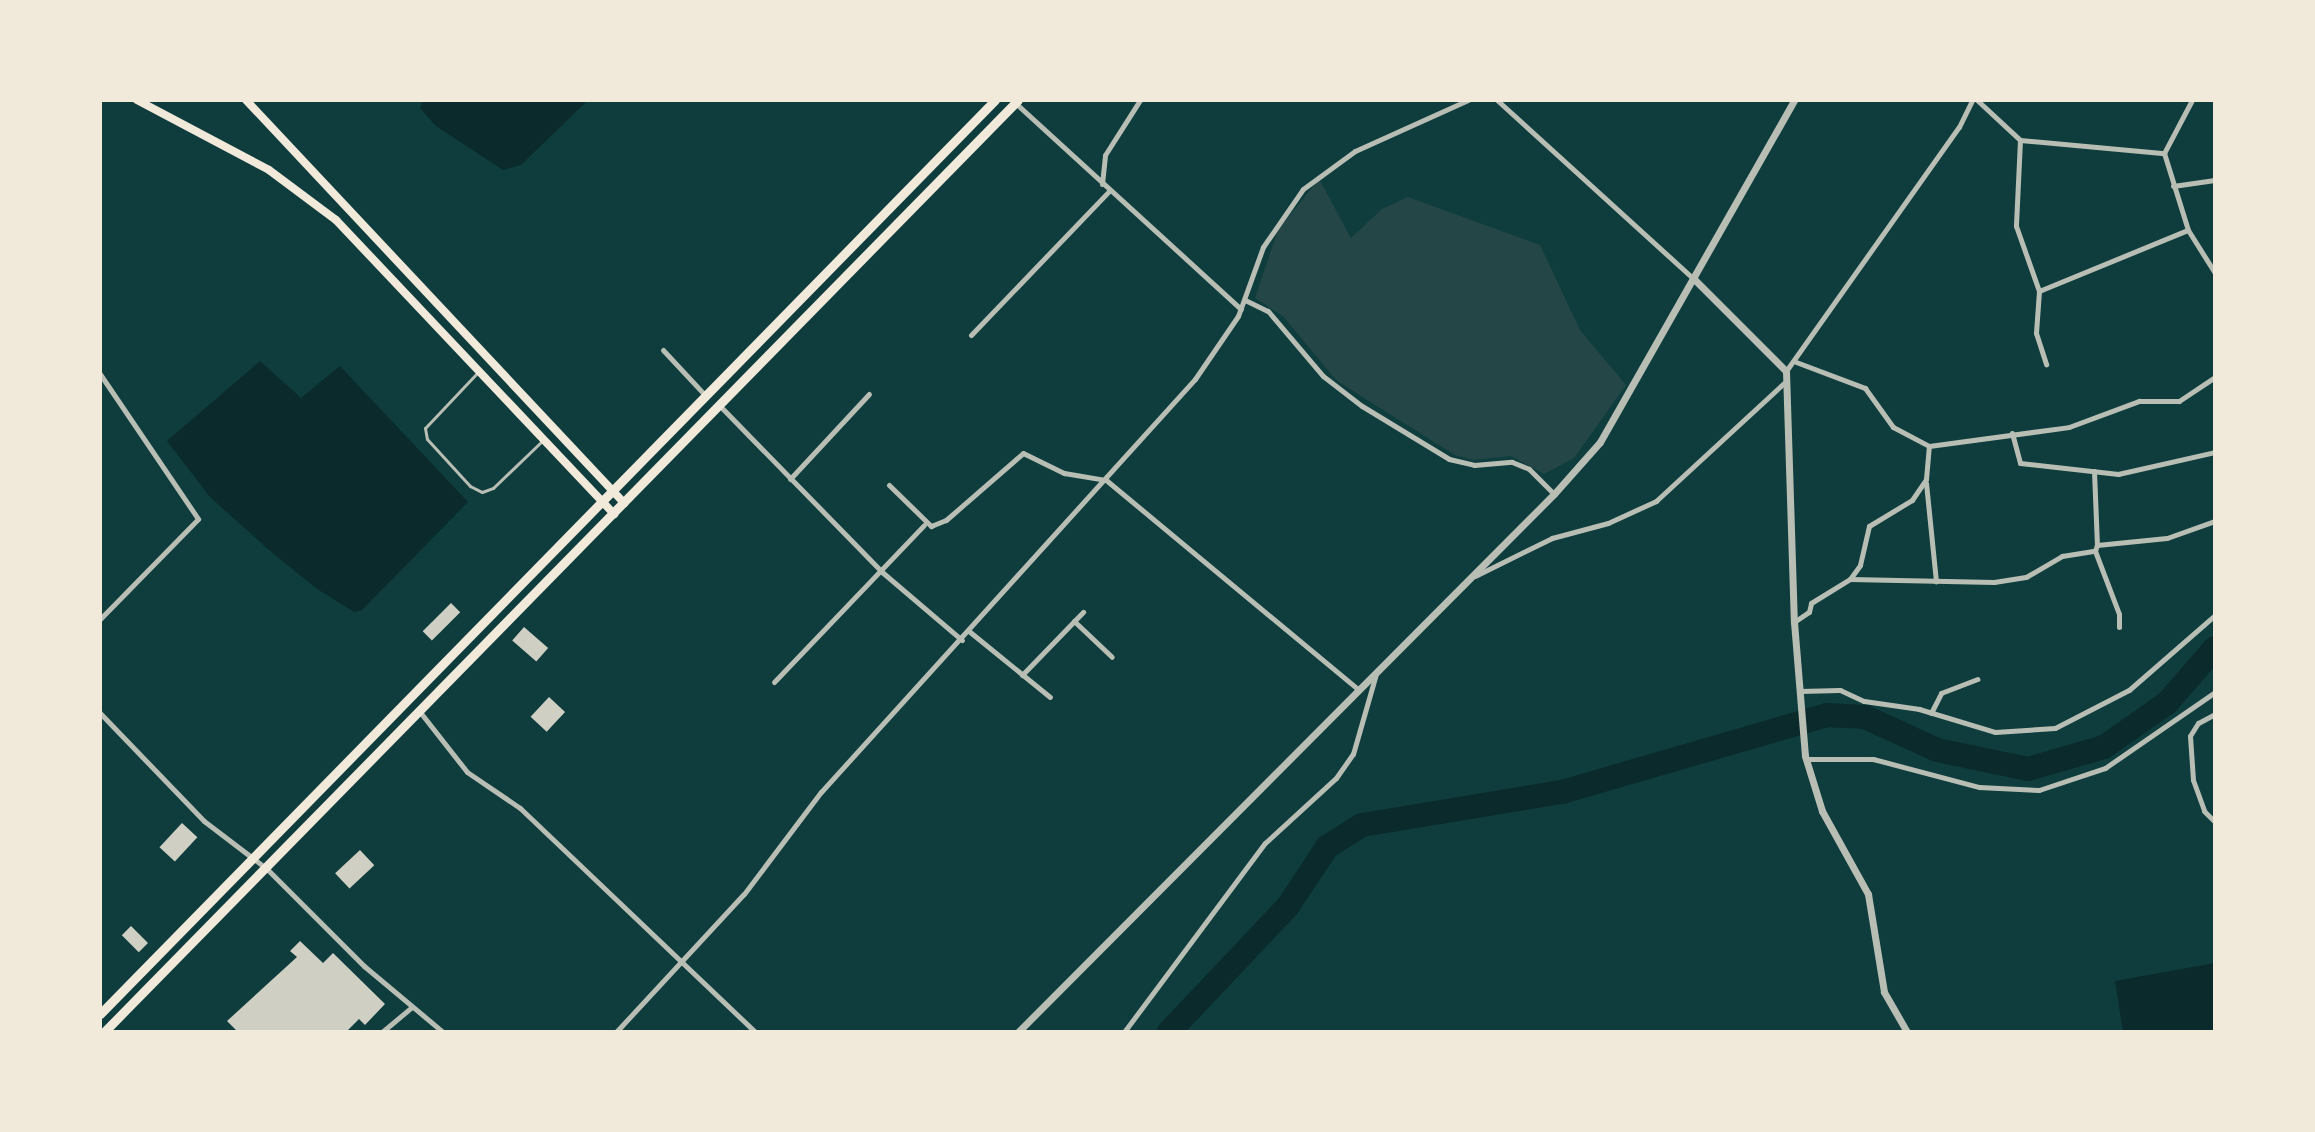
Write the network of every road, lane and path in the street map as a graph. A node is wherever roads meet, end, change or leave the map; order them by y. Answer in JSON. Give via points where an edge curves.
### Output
{"nodes":[{"id":1,"x":137,"y":100,"type":"edge"},
{"id":2,"x":246,"y":100,"type":"edge"},
{"id":3,"x":995,"y":100,"type":"edge"},
{"id":4,"x":1140,"y":100,"type":"edge"},
{"id":5,"x":1468,"y":100,"type":"edge"},
{"id":6,"x":1497,"y":100,"type":"edge"},
{"id":7,"x":1794,"y":100,"type":"edge"},
{"id":8,"x":1974,"y":100,"type":"edge"},
{"id":9,"x":2192,"y":100,"type":"edge"},
{"id":10,"x":1015,"y":101,"type":"edge"},
{"id":11,"x":2020,"y":140,"type":"junction"},
{"id":12,"x":2164,"y":153,"type":"junction"},
{"id":13,"x":2215,"y":180,"type":"edge"},
{"id":14,"x":1102,"y":185,"type":"junction"},
{"id":15,"x":2173,"y":186,"type":"junction"},
{"id":16,"x":1109,"y":191,"type":"junction"},
{"id":17,"x":2188,"y":230,"type":"junction"},
{"id":18,"x":2215,"y":273,"type":"edge"},
{"id":19,"x":1694,"y":279,"type":"junction"},
{"id":20,"x":2039,"y":291,"type":"junction"},
{"id":21,"x":1245,"y":300,"type":"junction"},
{"id":22,"x":1241,"y":309,"type":"junction"},
{"id":23,"x":971,"y":335,"type":"dead end"},
{"id":24,"x":663,"y":350,"type":"dead end"},
{"id":25,"x":1796,"y":362,"type":"junction"},
{"id":26,"x":2046,"y":364,"type":"dead end"},
{"id":27,"x":478,"y":372,"type":"junction"},
{"id":28,"x":100,"y":374,"type":"edge"},
{"id":29,"x":1787,"y":375,"type":"junction"},
{"id":30,"x":2215,"y":377,"type":"edge"},
{"id":31,"x":869,"y":394,"type":"dead end"},
{"id":32,"x":705,"y":395,"type":"junction"},
{"id":33,"x":721,"y":407,"type":"junction"},
{"id":34,"x":2012,"y":433,"type":"junction"},
{"id":35,"x":543,"y":440,"type":"junction"},
{"id":36,"x":1929,"y":446,"type":"junction"},
{"id":37,"x":2215,"y":452,"type":"edge"},
{"id":38,"x":2094,"y":471,"type":"junction"},
{"id":39,"x":790,"y":479,"type":"junction"},
{"id":40,"x":1926,"y":479,"type":"junction"},
{"id":41,"x":1106,"y":480,"type":"junction"},
{"id":42,"x":889,"y":485,"type":"dead end"},
{"id":43,"x":612,"y":490,"type":"junction"},
{"id":44,"x":1554,"y":494,"type":"junction"},
{"id":45,"x":600,"y":500,"type":"junction"},
{"id":46,"x":624,"y":503,"type":"junction"},
{"id":47,"x":614,"y":514,"type":"junction"},
{"id":48,"x":2215,"y":521,"type":"edge"},
{"id":49,"x":924,"y":525,"type":"junction"},
{"id":50,"x":2096,"y":548,"type":"junction"},
{"id":51,"x":882,"y":572,"type":"junction"},
{"id":52,"x":1471,"y":578,"type":"junction"},
{"id":53,"x":1850,"y":579,"type":"junction"},
{"id":54,"x":1936,"y":581,"type":"junction"},
{"id":55,"x":1083,"y":612,"type":"dead end"},
{"id":56,"x":2215,"y":615,"type":"edge"},
{"id":57,"x":100,"y":619,"type":"edge"},
{"id":58,"x":1074,"y":621,"type":"junction"},
{"id":59,"x":1794,"y":622,"type":"junction"},
{"id":60,"x":2119,"y":627,"type":"dead end"},
{"id":61,"x":969,"y":632,"type":"junction"},
{"id":62,"x":962,"y":640,"type":"junction"},
{"id":63,"x":1112,"y":657,"type":"dead end"},
{"id":64,"x":1377,"y":673,"type":"junction"},
{"id":65,"x":1022,"y":675,"type":"junction"},
{"id":66,"x":1977,"y":679,"type":"dead end"},
{"id":67,"x":774,"y":682,"type":"dead end"},
{"id":68,"x":1360,"y":690,"type":"junction"},
{"id":69,"x":1800,"y":691,"type":"junction"},
{"id":70,"x":2215,"y":692,"type":"edge"},
{"id":71,"x":1050,"y":697,"type":"dead end"},
{"id":72,"x":419,"y":711,"type":"junction"},
{"id":73,"x":100,"y":713,"type":"edge"},
{"id":74,"x":1931,"y":713,"type":"junction"},
{"id":75,"x":2215,"y":714,"type":"edge"},
{"id":76,"x":1806,"y":759,"type":"junction"},
{"id":77,"x":2215,"y":822,"type":"edge"},
{"id":78,"x":249,"y":857,"type":"junction"},
{"id":79,"x":267,"y":869,"type":"junction"},
{"id":80,"x":681,"y":957,"type":"junction"},
{"id":81,"x":411,"y":1008,"type":"junction"},
{"id":82,"x":100,"y":1014,"type":"edge"},
{"id":83,"x":115,"y":1028,"type":"edge"},
{"id":84,"x":104,"y":1032,"type":"edge"},
{"id":85,"x":382,"y":1032,"type":"edge"},
{"id":86,"x":443,"y":1032,"type":"edge"},
{"id":87,"x":616,"y":1032,"type":"edge"},
{"id":88,"x":755,"y":1032,"type":"edge"},
{"id":89,"x":1018,"y":1032,"type":"edge"},
{"id":90,"x":1124,"y":1032,"type":"edge"},
{"id":91,"x":1907,"y":1032,"type":"edge"}],
"edges":[{"from":1,"to":27,"type":"main road","via":[[298,189],[364,248]]},
{"from":2,"to":43,"type":"main road"},
{"from":3,"to":32,"type":"main road"},
{"from":4,"to":14,"type":"street","via":[[1105,155]]},
{"from":5,"to":21,"type":"street","via":[[1327,168],[1280,219],[1263,247]]},
{"from":6,"to":19,"type":"street"},
{"from":7,"to":19,"type":"street"},
{"from":8,"to":11,"type":"street"},
{"from":8,"to":25,"type":"street"},
{"from":9,"to":12,"type":"street"},
{"from":10,"to":14,"type":"street"},
{"from":10,"to":33,"type":"main road"},
{"from":11,"to":12,"type":"street"},
{"from":11,"to":20,"type":"street","via":[[2016,226]]},
{"from":12,"to":15,"type":"street"},
{"from":13,"to":15,"type":"street"},
{"from":14,"to":16,"type":"street"},
{"from":15,"to":17,"type":"street"},
{"from":16,"to":22,"type":"street"},
{"from":16,"to":23,"type":"street"},
{"from":17,"to":18,"type":"street"},
{"from":17,"to":20,"type":"street"},
{"from":19,"to":29,"type":"street"},
{"from":19,"to":44,"type":"street","via":[[1600,442]]},
{"from":20,"to":26,"type":"street","via":[[2036,333]]},
{"from":21,"to":22,"type":"street"},
{"from":21,"to":44,"type":"street","via":[[1268,311],[1323,376],[1362,406],[1449,459],[1474,465],[1512,462],[1529,469]]},
{"from":22,"to":41,"type":"street","via":[[1203,369]]},
{"from":24,"to":32,"type":"street"},
{"from":25,"to":29,"type":"street"},
{"from":25,"to":36,"type":"street","via":[[1865,388],[1893,427]]},
{"from":27,"to":35,"type":"main road"},
{"from":27,"to":35,"type":"lane","via":[[425,428],[427,439],[470,486],[482,492],[493,488]]},
{"from":28,"to":57,"type":"street","via":[[198,519]]},
{"from":29,"to":52,"type":"street","via":[[1656,501],[1608,523],[1552,538]]},
{"from":29,"to":59,"type":"street"},
{"from":30,"to":34,"type":"street","via":[[2179,401],[2139,401],[2069,427]]},
{"from":31,"to":39,"type":"street"},
{"from":32,"to":43,"type":"main road"},
{"from":33,"to":39,"type":"street"},
{"from":33,"to":46,"type":"main road"},
{"from":34,"to":36,"type":"street"},
{"from":34,"to":38,"type":"street","via":[[2020,463]]},
{"from":35,"to":45,"type":"main road"},
{"from":36,"to":40,"type":"street"},
{"from":37,"to":38,"type":"street","via":[[2118,474]]},
{"from":38,"to":50,"type":"street"},
{"from":39,"to":51,"type":"street"},
{"from":40,"to":53,"type":"street","via":[[1912,500],[1869,526],[1860,565]]},
{"from":40,"to":54,"type":"street"},
{"from":41,"to":49,"type":"street","via":[[1064,473],[1023,453],[946,520]]},
{"from":41,"to":61,"type":"street"},
{"from":41,"to":68,"type":"street"},
{"from":42,"to":49,"type":"street"},
{"from":43,"to":45,"type":"main road"},
{"from":43,"to":46,"type":"main road"},
{"from":44,"to":52,"type":"street"},
{"from":45,"to":47,"type":"main road"},
{"from":45,"to":78,"type":"main road","via":[[424,685]]},
{"from":46,"to":47,"type":"main road"},
{"from":47,"to":72,"type":"main road"},
{"from":48,"to":50,"type":"street","via":[[2167,538]]},
{"from":49,"to":51,"type":"street"},
{"from":50,"to":54,"type":"street","via":[[2062,556],[2026,577]]},
{"from":50,"to":60,"type":"street"},
{"from":51,"to":62,"type":"street"},
{"from":51,"to":67,"type":"street"},
{"from":52,"to":64,"type":"street"},
{"from":53,"to":54,"type":"street"},
{"from":53,"to":59,"type":"street","via":[[1811,603],[1809,612]]},
{"from":55,"to":58,"type":"street"},
{"from":56,"to":74,"type":"street","via":[[2129,690],[2055,728],[1995,732]]},
{"from":58,"to":63,"type":"street"},
{"from":58,"to":65,"type":"street"},
{"from":59,"to":69,"type":"street"},
{"from":61,"to":62,"type":"street"},
{"from":61,"to":65,"type":"street"},
{"from":62,"to":80,"type":"street","via":[[802,814],[744,894]]},
{"from":64,"to":68,"type":"street"},
{"from":64,"to":90,"type":"street","via":[[1353,754],[1336,778],[1265,843]]},
{"from":65,"to":71,"type":"street"},
{"from":66,"to":74,"type":"street","via":[[1941,693]]},
{"from":68,"to":89,"type":"street"},
{"from":69,"to":74,"type":"street","via":[[1840,690],[1864,701]]},
{"from":69,"to":76,"type":"street"},
{"from":70,"to":76,"type":"street","via":[[2105,768],[2039,790],[1979,787],[1873,759]]},
{"from":72,"to":79,"type":"main road"},
{"from":72,"to":80,"type":"street","via":[[467,772],[520,808]]},
{"from":73,"to":78,"type":"street","via":[[204,821]]},
{"from":75,"to":77,"type":"street","via":[[2198,723],[2190,736],[2193,780],[2204,811]]},
{"from":76,"to":91,"type":"street","via":[[1822,811],[1868,894],[1884,992]]},
{"from":78,"to":79,"type":"street"},
{"from":78,"to":82,"type":"main road"},
{"from":79,"to":81,"type":"street"},
{"from":79,"to":83,"type":"main road"},
{"from":80,"to":87,"type":"street"},
{"from":80,"to":88,"type":"street"},
{"from":81,"to":85,"type":"street"},
{"from":81,"to":86,"type":"street"},
{"from":83,"to":84,"type":"main road"}]}
